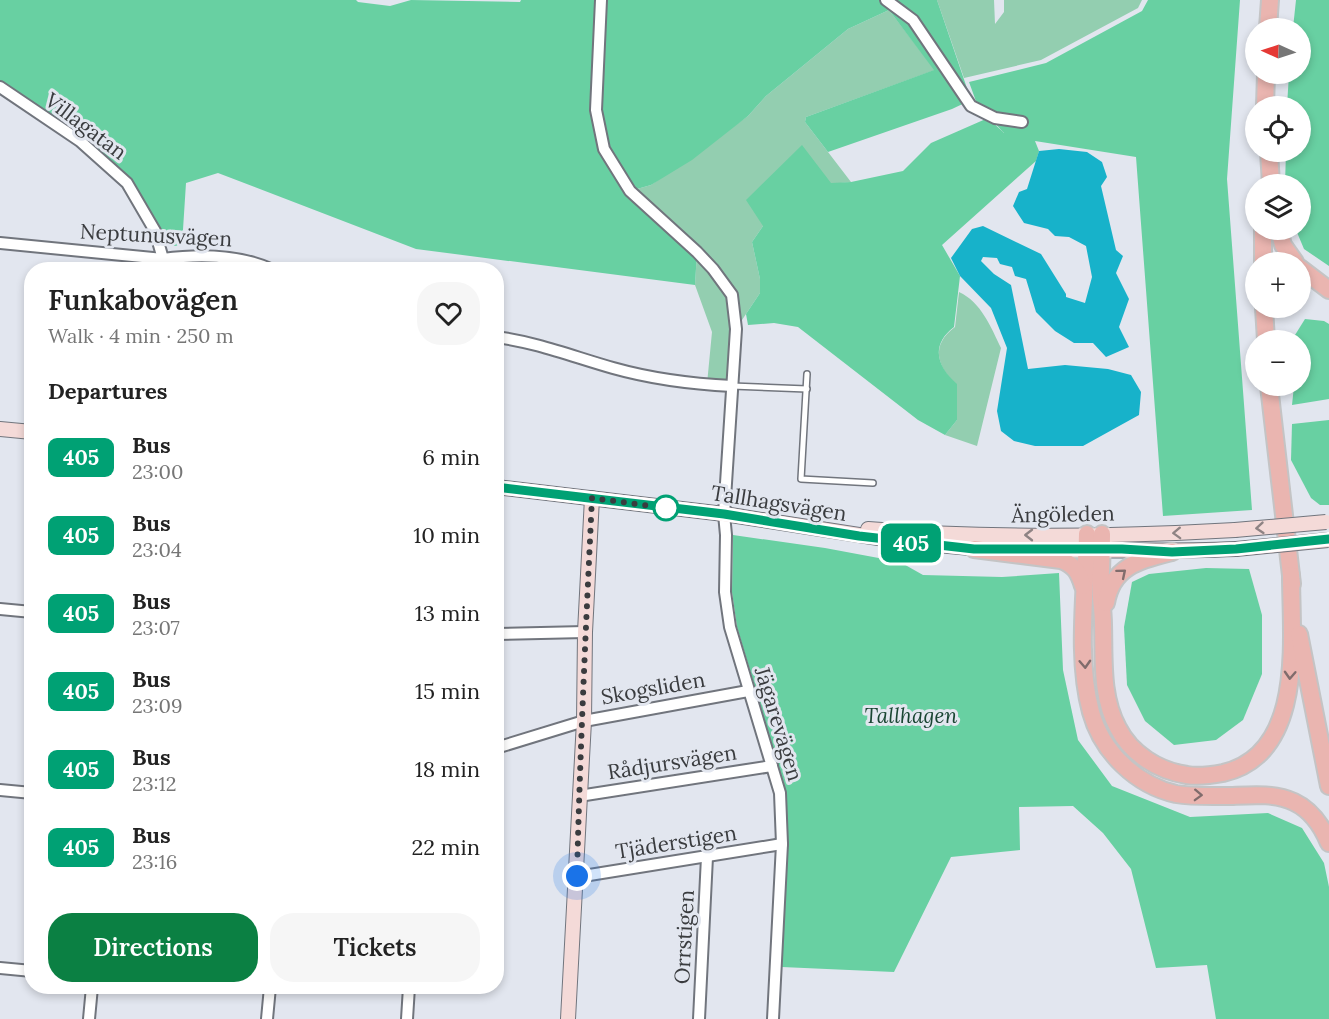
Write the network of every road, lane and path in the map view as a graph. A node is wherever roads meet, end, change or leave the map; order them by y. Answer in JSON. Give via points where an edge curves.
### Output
{"nodes":[{"id":1,"x":601,"y":0,"type":"edge"},
{"id":2,"x":886,"y":0,"type":"edge"},
{"id":3,"x":1270,"y":0,"type":"edge"},
{"id":4,"x":1269,"y":18,"type":"edge"},
{"id":5,"x":0,"y":87,"type":"edge"},
{"id":6,"x":1022,"y":123,"type":"dead end"},
{"id":7,"x":0,"y":243,"type":"edge"},
{"id":8,"x":140,"y":262,"type":"edge"},
{"id":9,"x":161,"y":262,"type":"edge"},
{"id":10,"x":169,"y":262,"type":"edge"},
{"id":11,"x":256,"y":262,"type":"edge"},
{"id":12,"x":1311,"y":276,"type":"edge"},
{"id":13,"x":1329,"y":290,"type":"edge"},
{"id":14,"x":504,"y":338,"type":"edge"},
{"id":15,"x":807,"y":374,"type":"dead end"},
{"id":16,"x":732,"y":386,"type":"junction"},
{"id":17,"x":807,"y":389,"type":"junction"},
{"id":18,"x":1270,"y":396,"type":"edge"},
{"id":19,"x":0,"y":429,"type":"edge"},
{"id":20,"x":24,"y":431,"type":"edge"},
{"id":21,"x":873,"y":483,"type":"dead end"},
{"id":22,"x":504,"y":488,"type":"edge"},
{"id":23,"x":592,"y":498,"type":"junction"},
{"id":24,"x":724,"y":514,"type":"junction"},
{"id":25,"x":1327,"y":522,"type":"edge"},
{"id":26,"x":797,"y":525,"type":"junction"},
{"id":27,"x":1329,"y":540,"type":"edge"},
{"id":28,"x":1094,"y":542,"type":"junction"},
{"id":29,"x":974,"y":549,"type":"junction"},
{"id":30,"x":1172,"y":552,"type":"junction"},
{"id":31,"x":1291,"y":575,"type":"junction"},
{"id":32,"x":1085,"y":605,"type":"junction"},
{"id":33,"x":0,"y":609,"type":"edge"},
{"id":34,"x":24,"y":611,"type":"edge"},
{"id":35,"x":1103,"y":622,"type":"junction"},
{"id":36,"x":585,"y":632,"type":"junction"},
{"id":37,"x":504,"y":634,"type":"edge"},
{"id":38,"x":748,"y":691,"type":"junction"},
{"id":39,"x":584,"y":721,"type":"junction"},
{"id":40,"x":504,"y":746,"type":"edge"},
{"id":41,"x":772,"y":766,"type":"junction"},
{"id":42,"x":1329,"y":786,"type":"edge"},
{"id":43,"x":0,"y":790,"type":"edge"},
{"id":44,"x":24,"y":792,"type":"edge"},
{"id":45,"x":579,"y":796,"type":"junction"},
{"id":46,"x":1329,"y":843,"type":"edge"},
{"id":47,"x":782,"y":844,"type":"junction"},
{"id":48,"x":707,"y":856,"type":"junction"},
{"id":49,"x":577,"y":876,"type":"junction"},
{"id":50,"x":0,"y":968,"type":"edge"},
{"id":51,"x":24,"y":970,"type":"edge"},
{"id":52,"x":91,"y":994,"type":"edge"},
{"id":53,"x":269,"y":994,"type":"edge"},
{"id":54,"x":409,"y":994,"type":"edge"},
{"id":55,"x":89,"y":1019,"type":"edge"},
{"id":56,"x":267,"y":1019,"type":"edge"},
{"id":57,"x":407,"y":1019,"type":"edge"},
{"id":58,"x":568,"y":1019,"type":"edge"},
{"id":59,"x":699,"y":1019,"type":"edge"},
{"id":60,"x":773,"y":1019,"type":"edge"}],
"edges":[{"from":1,"to":16,"type":"street","name":"Jägarevägen","via":[[596,110],[604,149],[630,191],[705,261],[732,295],[736,329]]},
{"from":2,"to":6,"type":"street","via":[[913,20],[971,106],[995,118]]},
{"from":3,"to":4,"type":"main road"},
{"from":5,"to":9,"type":"street","name":"Villagatan","via":[[80,141],[127,183],[155,231]]},
{"from":7,"to":8,"type":"street","name":"Neptunusvägen"},
{"from":10,"to":11,"type":"street","name":"Neptunusvägen","via":[[181,257],[224,256]]},
{"from":12,"to":13,"type":"main road"},
{"from":14,"to":16,"type":"street","via":[[615,369]]},
{"from":15,"to":17,"type":"lane"},
{"from":16,"to":17,"type":"lane"},
{"from":16,"to":24,"type":"street","name":"Jägarevägen"},
{"from":17,"to":21,"type":"lane","via":[[801,479]]},
{"from":18,"to":31,"type":"main road"},
{"from":19,"to":20,"type":"main road"},
{"from":22,"to":23,"type":"main road","name":"Tallhagsvägen"},
{"from":23,"to":24,"type":"main road","name":"Tallhagsvägen"},
{"from":23,"to":36,"type":"main road"},
{"from":24,"to":26,"type":"main road","name":"Tallhagsvägen"},
{"from":24,"to":38,"type":"street","name":"Jägarevägen","via":[[725,592],[730,627]]},
{"from":25,"to":28,"type":"main road","name":"Ängöleden","one_way":true,"bridge":true},
{"from":28,"to":26,"type":"main road","name":"Ängöleden","one_way":true},
{"from":26,"to":29,"type":"main road","name":"Tallhagsvägen"},
{"from":27,"to":30,"type":"main road","name":"Tallhagsvägen","bridge":true},
{"from":28,"to":29,"type":"main road","name":"Tallhagsvägen"},
{"from":28,"to":30,"type":"main road","name":"Tallhagsvägen"},
{"from":28,"to":32,"type":"main road"},
{"from":28,"to":35,"type":"main road"},
{"from":29,"to":32,"type":"main road","via":[[1068,562],[1080,576]]},
{"from":35,"to":30,"type":"main road","one_way":true,"via":[[1109,588],[1122,571]]},
{"from":31,"to":35,"type":"main road","one_way":true,"via":[[1290,676],[1284,712],[1259,754],[1233,771],[1205,776],[1182,774],[1155,765],[1134,749],[1117,727],[1107,695]]},
{"from":31,"to":42,"type":"main road","via":[[1301,650]]},
{"from":32,"to":46,"type":"main road","one_way":true,"via":[[1084,666],[1091,711],[1097,729],[1118,761],[1146,782],[1178,794],[1272,796],[1295,802],[1314,817]]},
{"from":33,"to":34,"type":"street"},
{"from":36,"to":37,"type":"street"},
{"from":36,"to":39,"type":"main road"},
{"from":38,"to":39,"type":"street","name":"Skogsliden"},
{"from":38,"to":41,"type":"street","name":"Jägarevägen"},
{"from":39,"to":40,"type":"street","name":"Skogsliden"},
{"from":39,"to":45,"type":"main road"},
{"from":41,"to":45,"type":"street","name":"Rådjursvägen"},
{"from":41,"to":47,"type":"street","name":"Jägarevägen","via":[[780,792]]},
{"from":43,"to":44,"type":"street"},
{"from":45,"to":49,"type":"main road"},
{"from":47,"to":48,"type":"street","name":"Tjäderstigen"},
{"from":47,"to":60,"type":"street","name":"Jägarevägen"},
{"from":48,"to":49,"type":"street","name":"Tjäderstigen"},
{"from":48,"to":59,"type":"street","name":"Orrstigen"},
{"from":49,"to":58,"type":"main road"},
{"from":50,"to":51,"type":"street"},
{"from":52,"to":55,"type":"street"},
{"from":53,"to":56,"type":"street"},
{"from":54,"to":57,"type":"street"}]}
